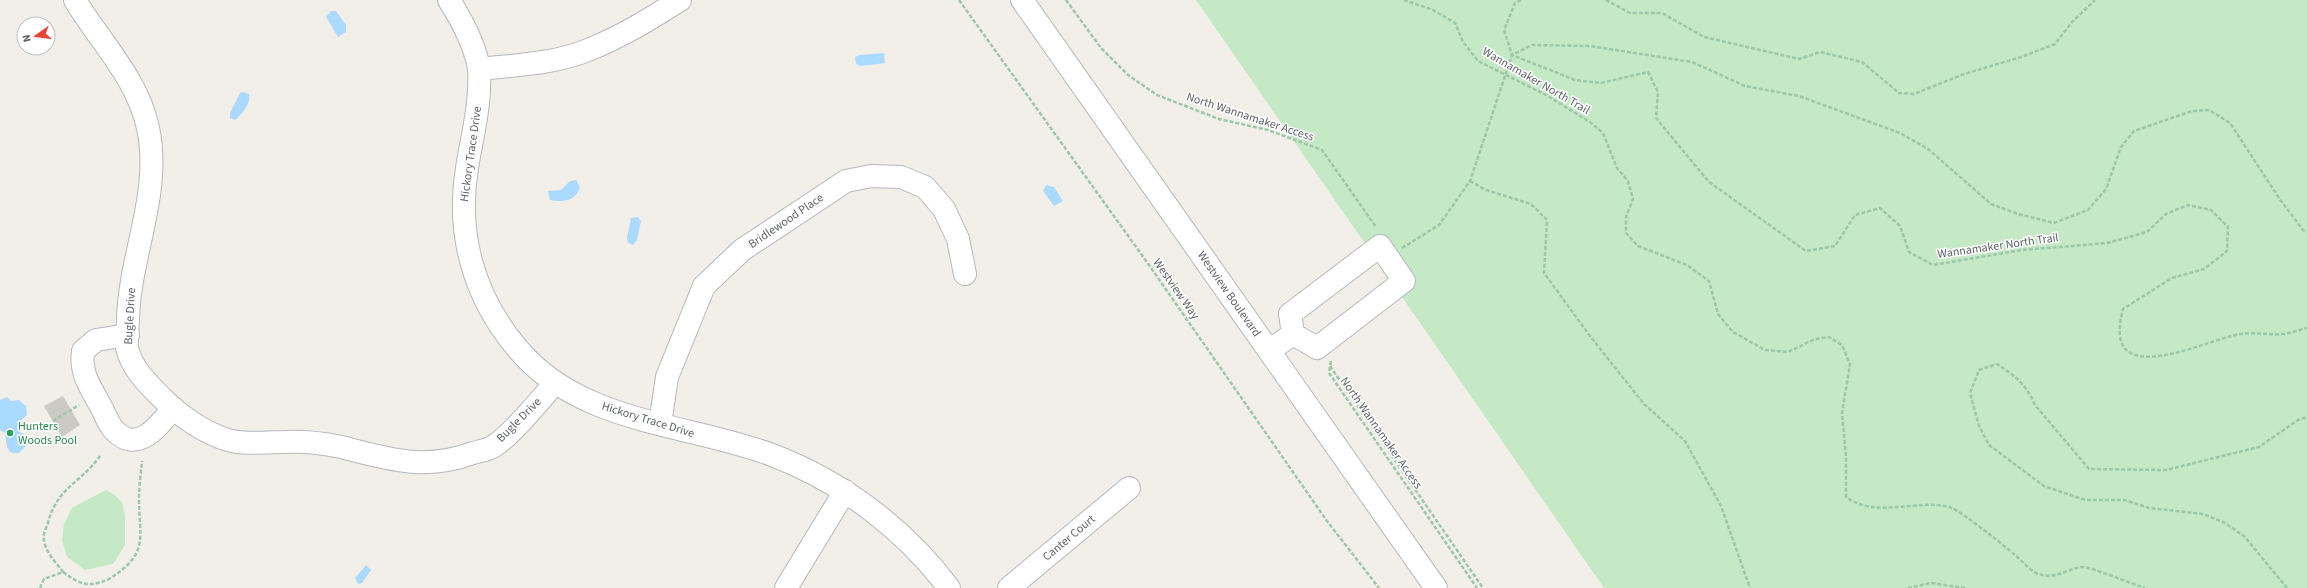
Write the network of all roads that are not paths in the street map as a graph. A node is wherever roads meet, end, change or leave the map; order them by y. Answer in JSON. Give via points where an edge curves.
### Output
{"nodes":[{"id":1,"x":75,"y":0,"type":"edge"},
{"id":2,"x":450,"y":0,"type":"edge"},
{"id":3,"x":680,"y":0,"type":"edge"},
{"id":4,"x":1022,"y":0,"type":"edge"},
{"id":5,"x":479,"y":69,"type":"junction"},
{"id":6,"x":966,"y":274,"type":"dead end"},
{"id":7,"x":1293,"y":334,"type":"junction"},
{"id":8,"x":128,"y":335,"type":"junction"},
{"id":9,"x":1269,"y":352,"type":"junction"},
{"id":10,"x":555,"y":383,"type":"junction"},
{"id":11,"x":173,"y":408,"type":"junction"},
{"id":12,"x":660,"y":424,"type":"junction"},
{"id":13,"x":1129,"y":488,"type":"dead end"},
{"id":14,"x":845,"y":491,"type":"junction"},
{"id":15,"x":786,"y":588,"type":"edge"},
{"id":16,"x":949,"y":588,"type":"edge"},
{"id":17,"x":1008,"y":588,"type":"edge"},
{"id":18,"x":1436,"y":588,"type":"edge"}],
"edges":[{"from":1,"to":8,"type":"street","name":"Bugle Drive","via":[[135,92],[148,126],[153,163],[147,209],[129,298]]},
{"from":2,"to":5,"type":"street","name":"Hickory Trace Drive","via":[[461,18]]},
{"from":3,"to":5,"type":"street","via":[[633,30],[587,51],[538,63]]},
{"from":4,"to":9,"type":"street","name":"Westview Boulevard"},
{"from":5,"to":10,"type":"street","name":"Hickory Trace Drive","via":[[478,117],[467,169],[463,218],[470,265],[493,316],[518,350]]},
{"from":6,"to":12,"type":"street","name":"Bridlewood Place","via":[[958,239],[944,209],[925,187],[901,177],[871,176],[846,181],[742,250],[704,286],[667,377]]},
{"from":7,"to":7,"type":"street","via":[[1290,314],[1380,246],[1404,281],[1324,353]]},
{"from":7,"to":9,"type":"street"},
{"from":8,"to":11,"type":"street","name":"Bugle Drive","via":[[128,348],[141,377]]},
{"from":8,"to":11,"type":"street","via":[[96,340],[83,352],[81,364],[114,430],[129,440],[138,440],[159,426]]},
{"from":9,"to":18,"type":"street","name":"Westview Boulevard"},
{"from":10,"to":11,"type":"street","name":"Bugle Drive","via":[[523,419],[494,446],[457,459],[425,464],[327,444],[227,440],[198,427]]},
{"from":10,"to":12,"type":"street","name":"Hickory Trace Drive","via":[[604,408]]},
{"from":12,"to":14,"type":"street","name":"Hickory Trace Drive","via":[[771,455]]},
{"from":13,"to":17,"type":"street","name":"Canter Court"},
{"from":14,"to":15,"type":"street"},
{"from":14,"to":16,"type":"street","name":"Hickory Trace Drive","via":[[900,533]]}]}
